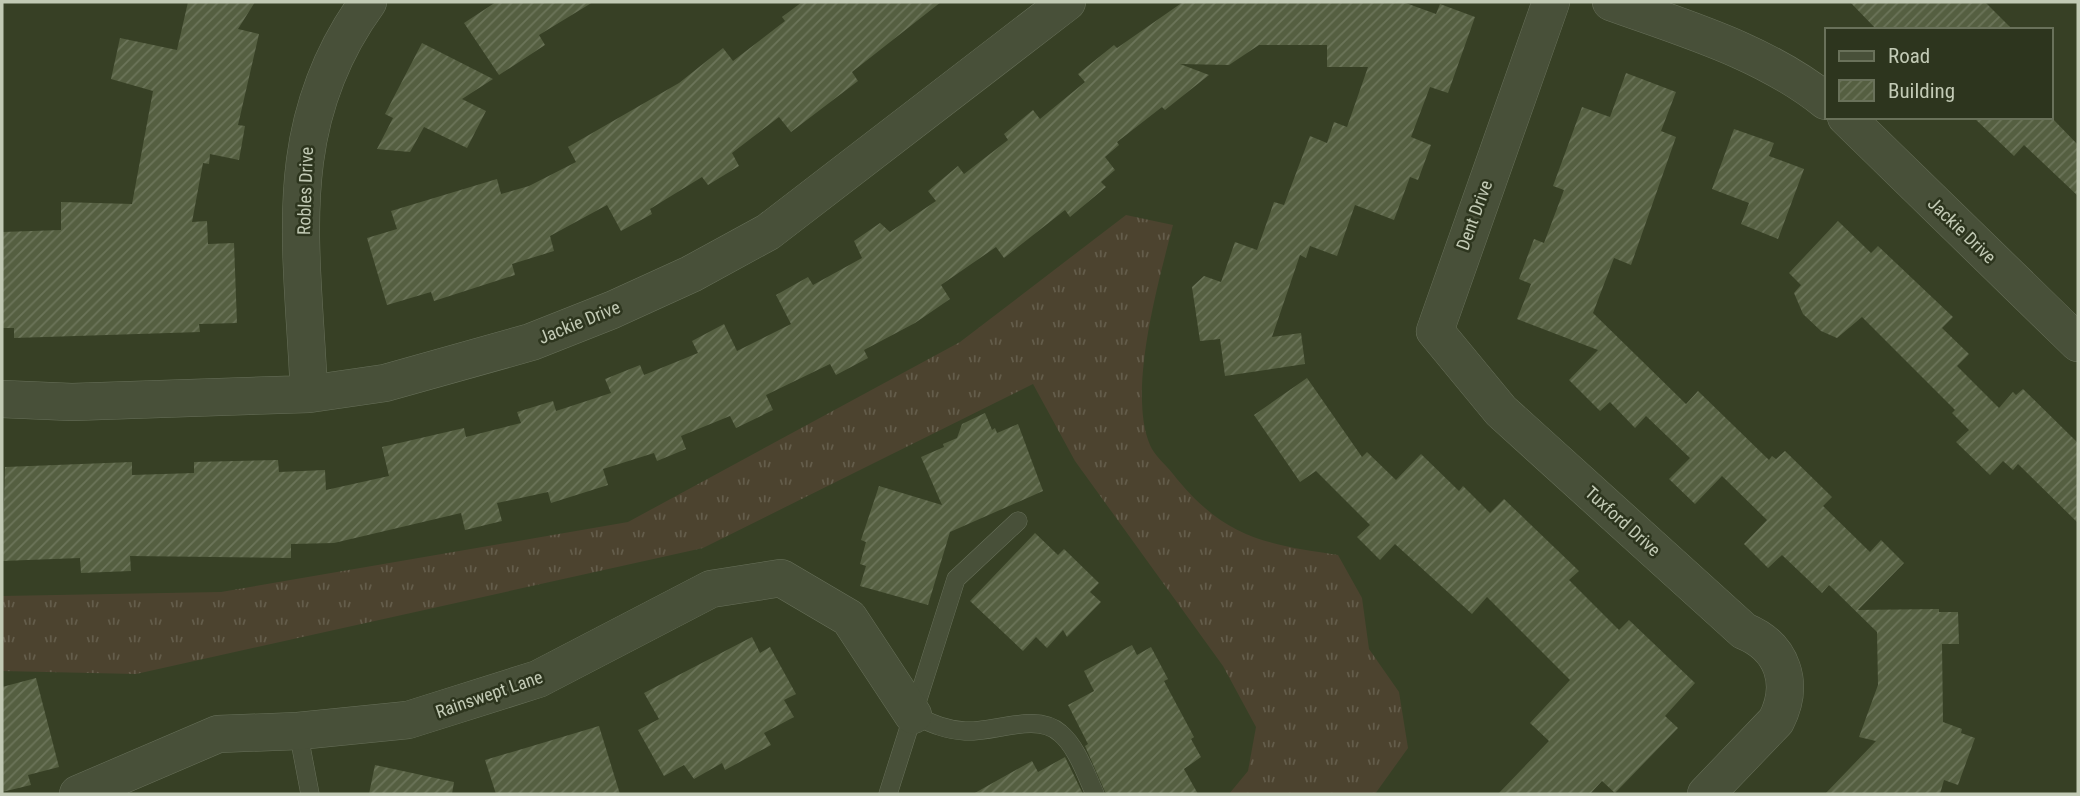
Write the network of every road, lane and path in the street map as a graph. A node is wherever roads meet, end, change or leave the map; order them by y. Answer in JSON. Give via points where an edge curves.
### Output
{"nodes":[{"id":1,"x":368,"y":2,"type":"edge"},
{"id":2,"x":1067,"y":2,"type":"edge"},
{"id":3,"x":1551,"y":2,"type":"edge"},
{"id":4,"x":1611,"y":2,"type":"edge"},
{"id":5,"x":1825,"y":100,"type":"edge"},
{"id":6,"x":1848,"y":119,"type":"edge"},
{"id":7,"x":2078,"y":343,"type":"edge"},
{"id":8,"x":309,"y":394,"type":"junction"},
{"id":9,"x":2,"y":399,"type":"edge"},
{"id":10,"x":1501,"y":411,"type":"joint"},
{"id":11,"x":1018,"y":521,"type":"dead end"},
{"id":12,"x":913,"y":715,"type":"junction"},
{"id":13,"x":298,"y":731,"type":"junction"},
{"id":14,"x":78,"y":794,"type":"edge"},
{"id":15,"x":310,"y":794,"type":"edge"},
{"id":16,"x":888,"y":794,"type":"edge"},
{"id":17,"x":1096,"y":794,"type":"edge"},
{"id":18,"x":1706,"y":794,"type":"edge"}],
"edges":[{"from":1,"to":8,"type":"street","name":"Robles Drive","via":[[335,53],[321,86],[303,159]]},
{"from":2,"to":8,"type":"street","name":"Jackie Drive","via":[[768,232],[691,274],[531,342],[458,365],[385,383]]},
{"from":3,"to":10,"type":"street","name":"Dent Drive","via":[[1435,331]]},
{"from":4,"to":5,"type":"street","via":[[1745,51]]},
{"from":6,"to":7,"type":"street","name":"Jackie Drive"},
{"from":8,"to":9,"type":"street","name":"Jackie Drive","via":[[72,402]]},
{"from":10,"to":18,"type":"street","name":"Tuxford Drive","via":[[1744,631],[1768,645],[1783,667],[1783,708],[1776,721]]},
{"from":11,"to":12,"type":"lane","via":[[956,579]]},
{"from":12,"to":13,"type":"street","name":"Rainswept Lane","via":[[849,618],[781,578],[711,589],[538,679],[408,720]]},
{"from":12,"to":16,"type":"lane"},
{"from":12,"to":17,"type":"lane","via":[[941,729],[966,732],[1045,725],[1060,732],[1071,746]]},
{"from":13,"to":14,"type":"street","name":"Rainswept Lane","via":[[218,734]]},
{"from":13,"to":15,"type":"lane"}]}
